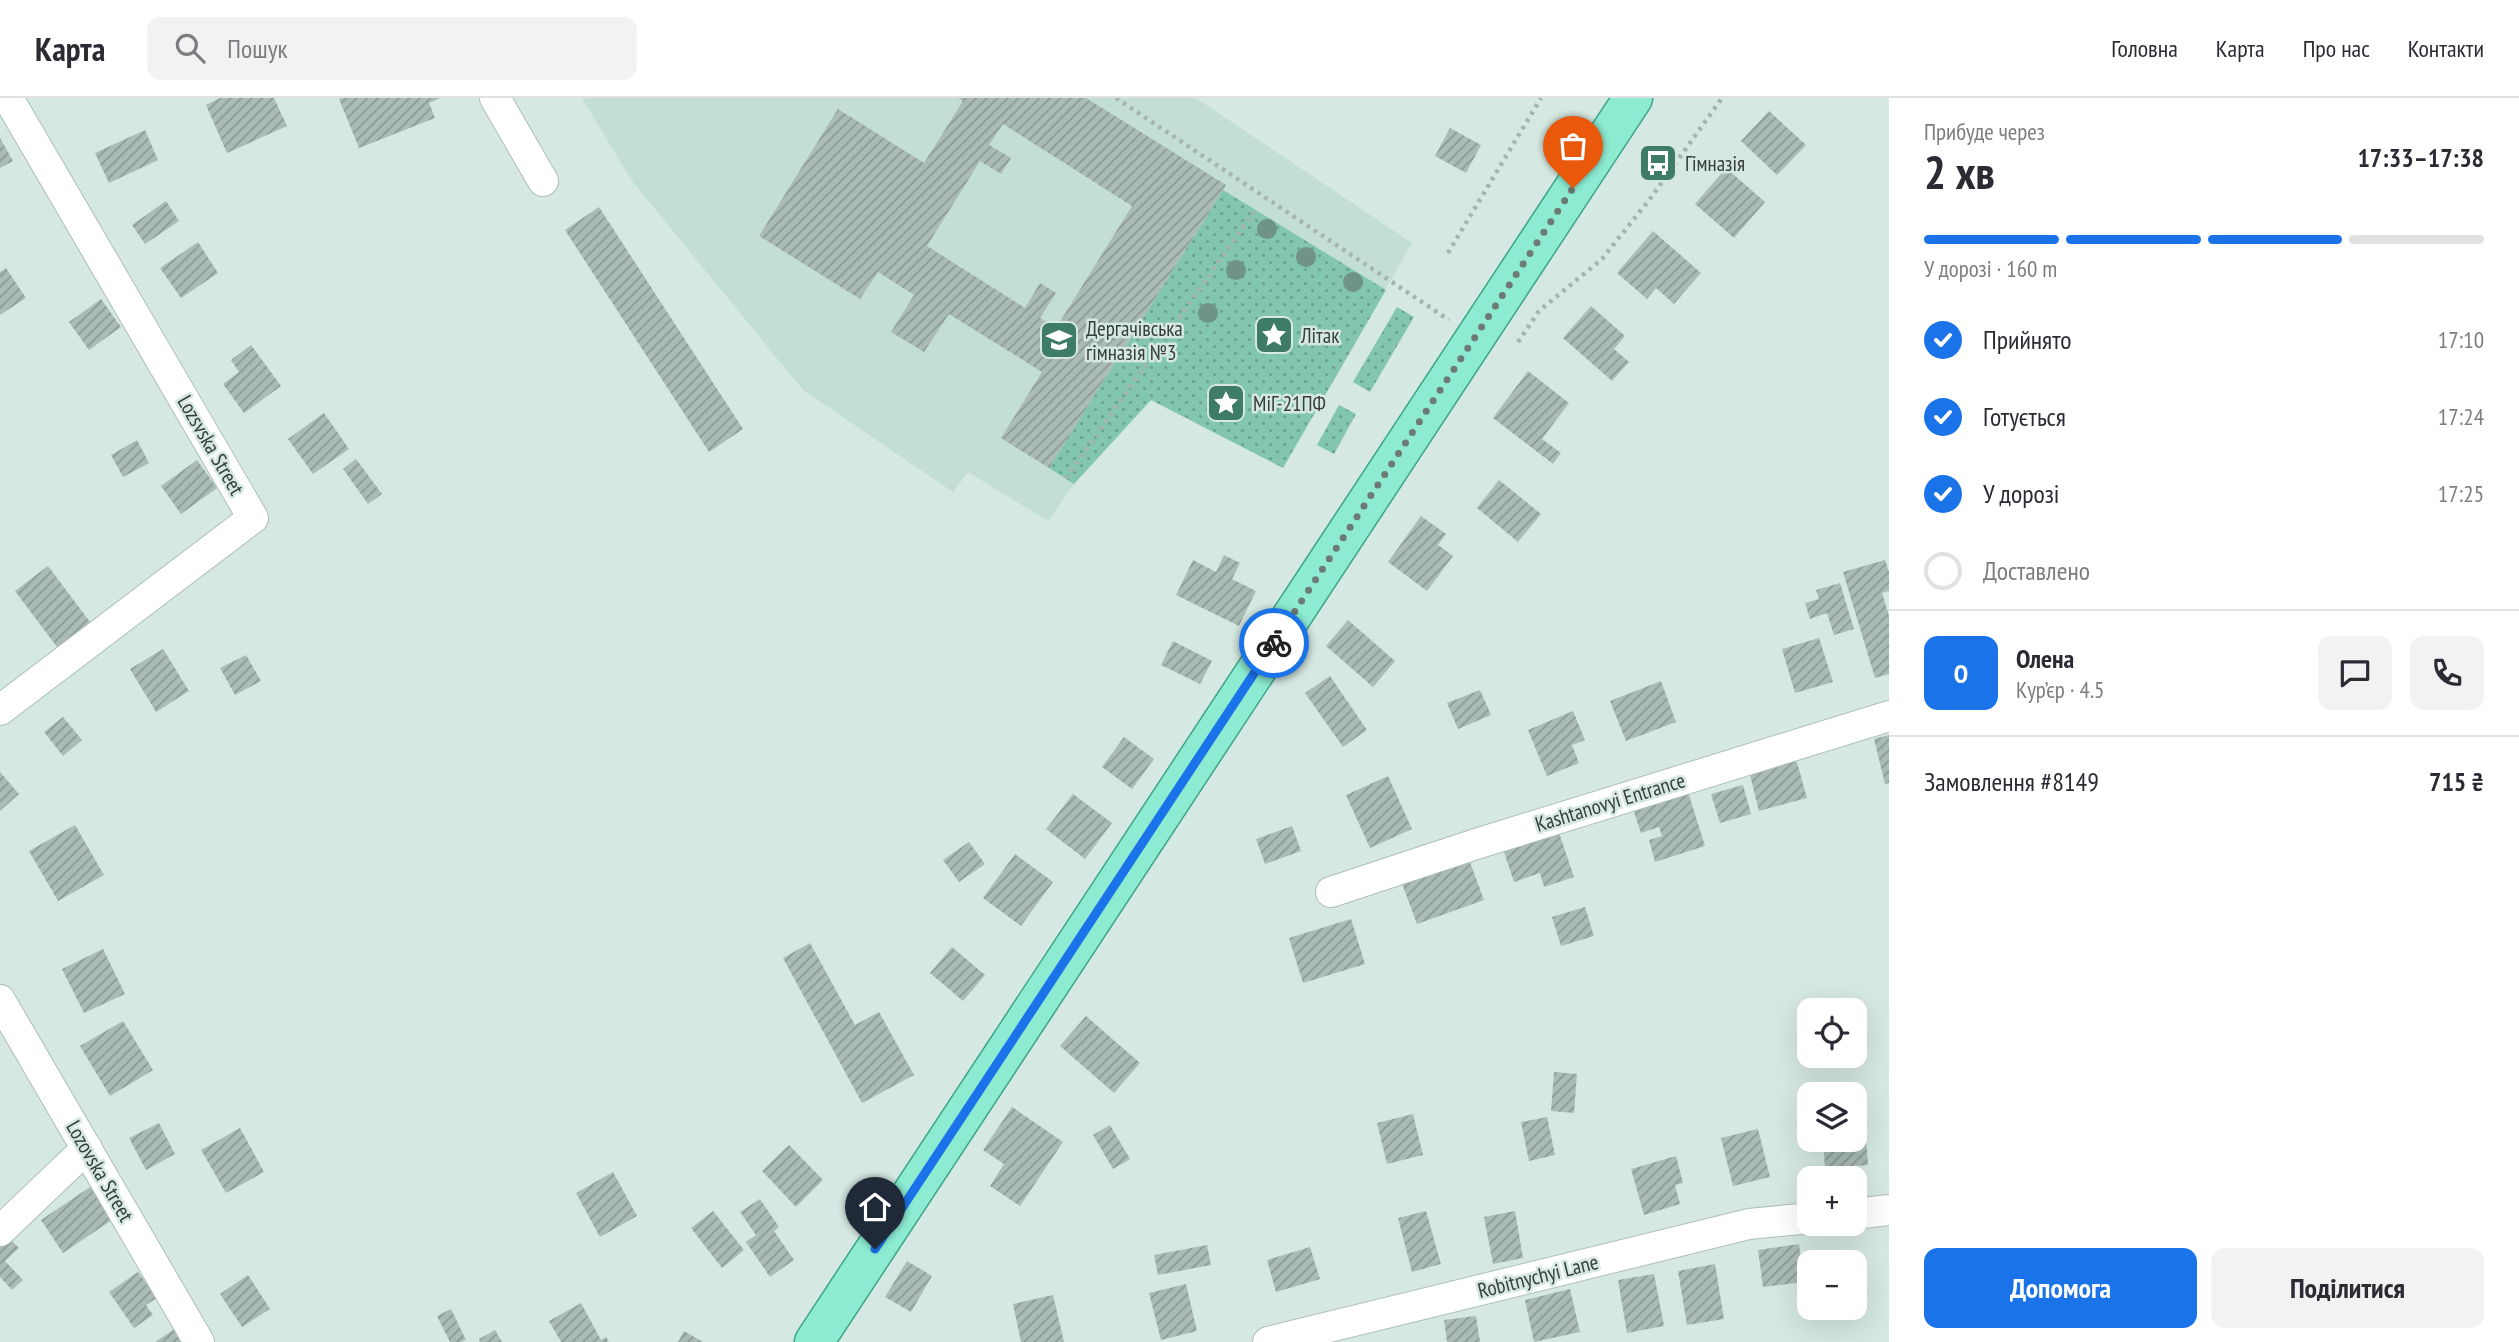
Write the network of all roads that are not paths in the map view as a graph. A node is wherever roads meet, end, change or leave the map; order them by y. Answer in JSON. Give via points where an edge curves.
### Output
{"nodes":[{"id":1,"x":8,"y":98,"type":"edge"},
{"id":2,"x":495,"y":98,"type":"edge"},
{"id":3,"x":1633,"y":98,"type":"edge"},
{"id":4,"x":543,"y":181,"type":"dead end"},
{"id":5,"x":0,"y":709,"type":"edge"},
{"id":6,"x":1889,"y":716,"type":"edge"},
{"id":7,"x":1331,"y":892,"type":"dead end"},
{"id":8,"x":0,"y":1000,"type":"edge"},
{"id":9,"x":87,"y":1148,"type":"junction"},
{"id":10,"x":1889,"y":1210,"type":"edge"},
{"id":11,"x":1867,"y":1213,"type":"edge"},
{"id":12,"x":1797,"y":1219,"type":"edge"},
{"id":13,"x":0,"y":1231,"type":"edge"},
{"id":14,"x":199,"y":1342,"type":"edge"},
{"id":15,"x":814,"y":1342,"type":"edge"},
{"id":16,"x":1268,"y":1342,"type":"edge"}],
"edges":[{"from":1,"to":5,"type":"street","name":"Lozsvska Street","via":[[253,518]]},
{"from":2,"to":4,"type":"street"},
{"from":3,"to":15,"type":"main road"},
{"from":6,"to":7,"type":"street","name":"Kashtanovyi Entrance"},
{"from":8,"to":9,"type":"street","name":"Lozovska Street"},
{"from":9,"to":13,"type":"street"},
{"from":9,"to":14,"type":"street","name":"Lozovska Street"},
{"from":10,"to":11,"type":"street"},
{"from":12,"to":16,"type":"street","name":"Robitnychyi Lane","via":[[1749,1223]]}]}
